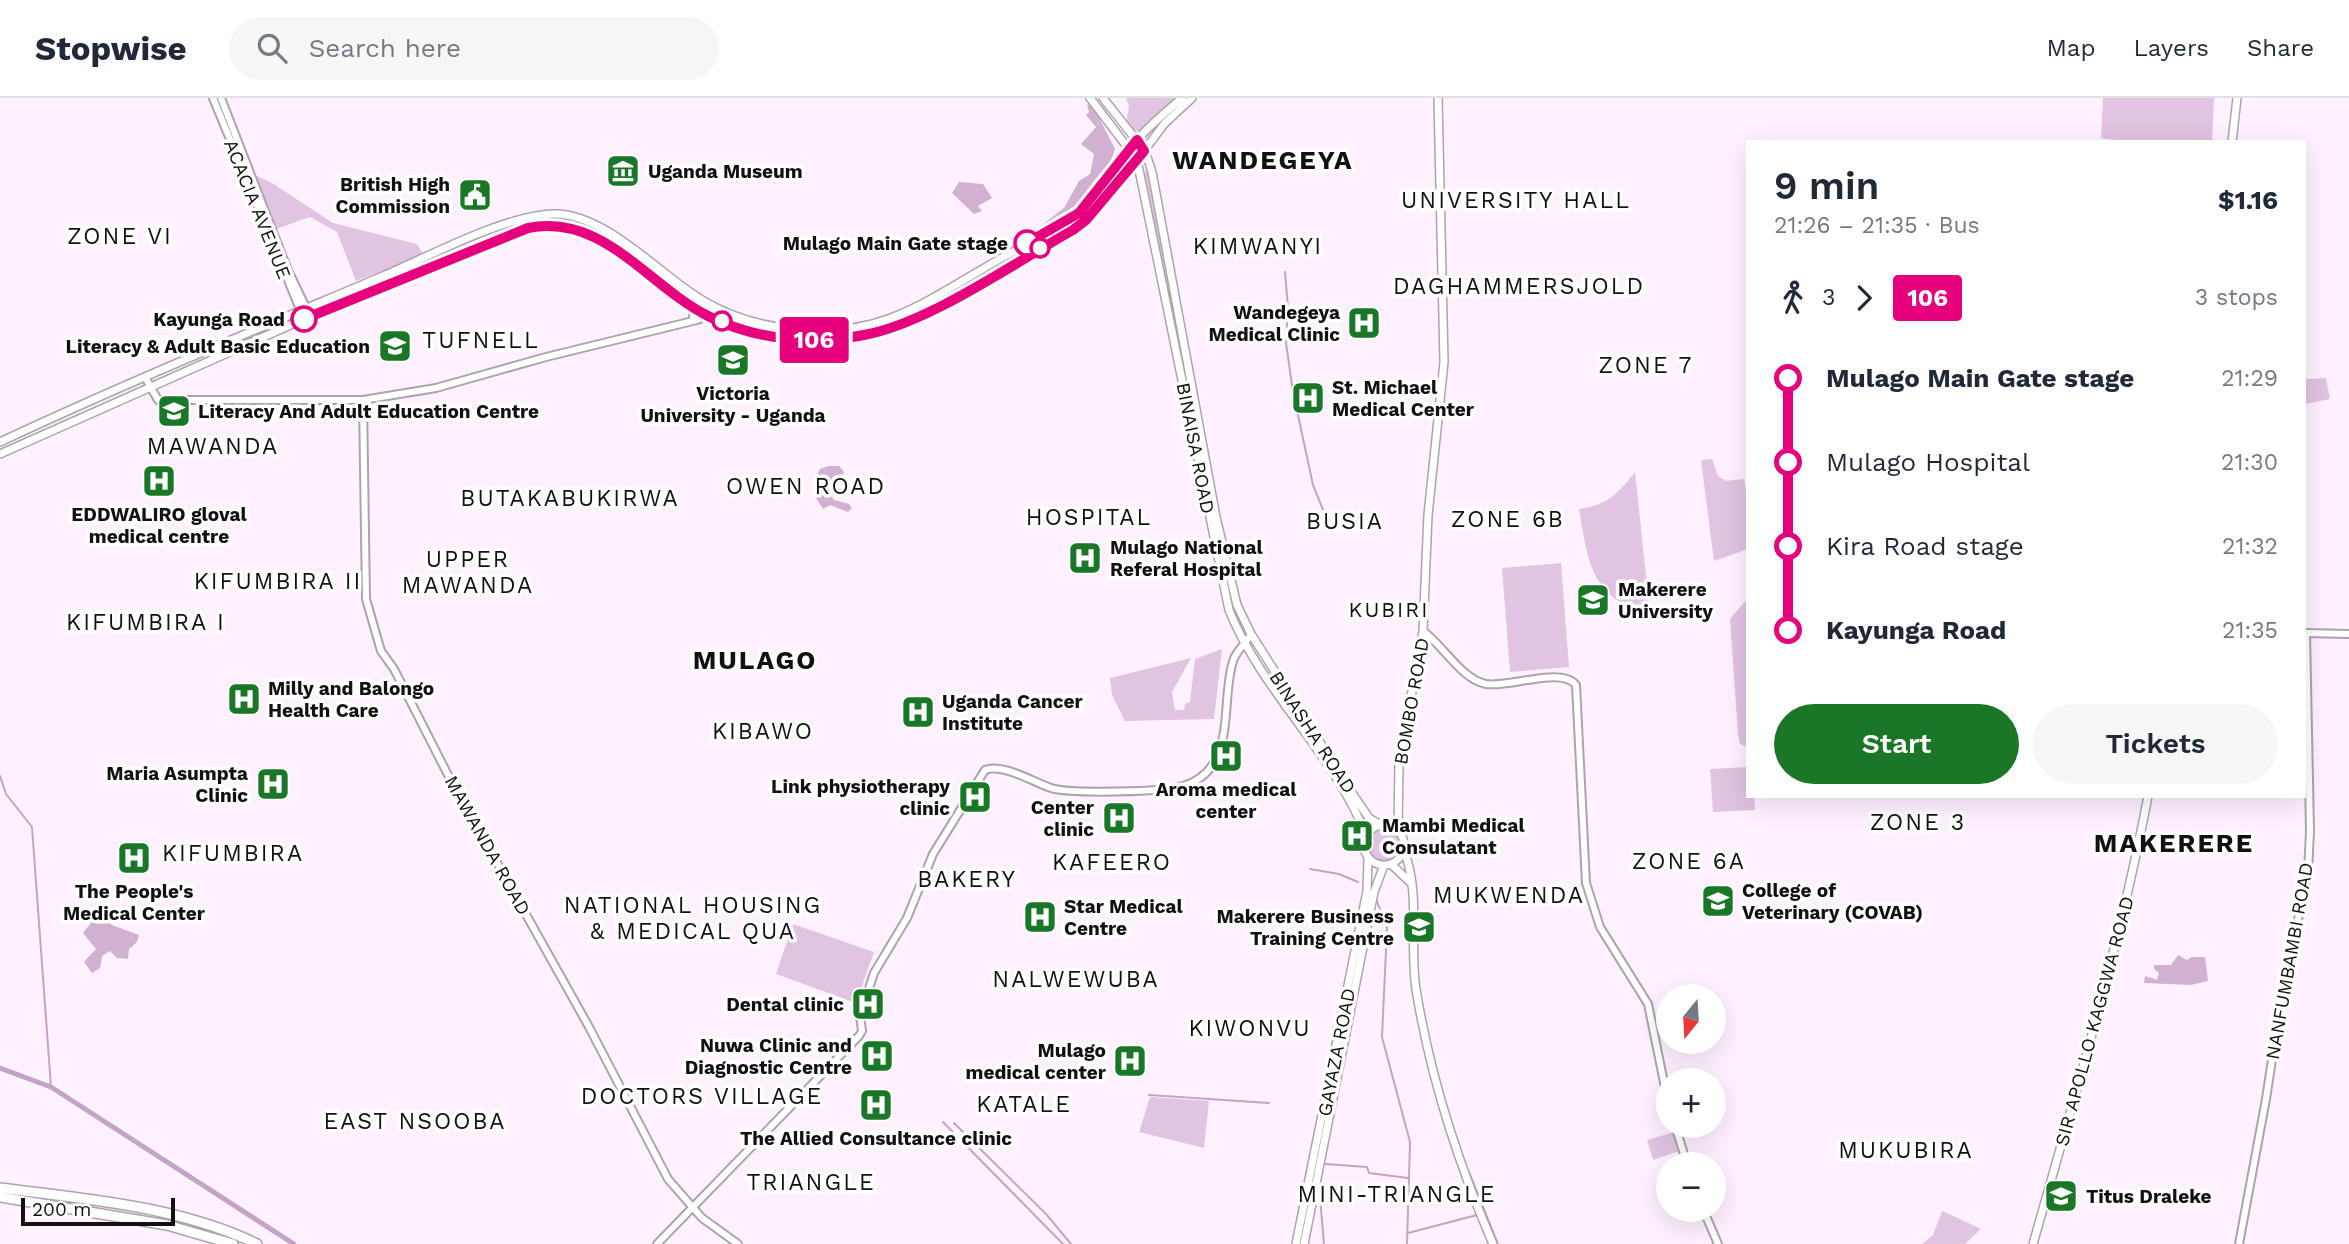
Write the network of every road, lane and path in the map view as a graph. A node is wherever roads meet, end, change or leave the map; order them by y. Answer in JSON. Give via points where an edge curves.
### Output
{"nodes":[{"id":1,"x":213,"y":98,"type":"edge"},
{"id":2,"x":220,"y":98,"type":"edge"},
{"id":3,"x":1090,"y":98,"type":"edge"},
{"id":4,"x":1103,"y":98,"type":"edge"},
{"id":5,"x":1182,"y":98,"type":"edge"},
{"id":6,"x":1192,"y":98,"type":"edge"},
{"id":7,"x":1438,"y":98,"type":"edge"},
{"id":8,"x":2237,"y":98,"type":"edge"},
{"id":9,"x":1137,"y":140,"type":"junction"},
{"id":10,"x":2232,"y":140,"type":"edge"},
{"id":11,"x":1144,"y":151,"type":"junction"},
{"id":12,"x":1129,"y":152,"type":"junction"},
{"id":13,"x":1137,"y":160,"type":"junction"},
{"id":14,"x":698,"y":297,"type":"junction"},
{"id":15,"x":919,"y":305,"type":"junction"},
{"id":16,"x":693,"y":306,"type":"junction"},
{"id":17,"x":715,"y":307,"type":"junction"},
{"id":18,"x":925,"y":313,"type":"junction"},
{"id":19,"x":305,"y":314,"type":"junction"},
{"id":20,"x":708,"y":316,"type":"junction"},
{"id":21,"x":693,"y":321,"type":"junction"},
{"id":22,"x":145,"y":377,"type":"junction"},
{"id":23,"x":148,"y":386,"type":"junction"},
{"id":24,"x":363,"y":400,"type":"junction"},
{"id":25,"x":23,"y":432,"type":"junction"},
{"id":26,"x":27,"y":441,"type":"junction"},
{"id":27,"x":0,"y":442,"type":"edge"},
{"id":28,"x":0,"y":454,"type":"edge"},
{"id":29,"x":1423,"y":631,"type":"junction"},
{"id":30,"x":2306,"y":633,"type":"edge"},
{"id":31,"x":1251,"y":634,"type":"junction"},
{"id":32,"x":2349,"y":634,"type":"edge"},
{"id":33,"x":1245,"y":644,"type":"junction"},
{"id":34,"x":2306,"y":666,"type":"edge"},
{"id":35,"x":2148,"y":798,"type":"edge"},
{"id":36,"x":1396,"y":813,"type":"junction"},
{"id":37,"x":1384,"y":825,"type":"junction"},
{"id":38,"x":1398,"y":830,"type":"junction"},
{"id":39,"x":1366,"y":835,"type":"junction"},
{"id":40,"x":1404,"y":851,"type":"junction"},
{"id":41,"x":1368,"y":858,"type":"junction"},
{"id":42,"x":1387,"y":865,"type":"junction"},
{"id":43,"x":1411,"y":884,"type":"junction"},
{"id":44,"x":1661,"y":1068,"type":"edge"},
{"id":45,"x":0,"y":1188,"type":"edge"},
{"id":46,"x":0,"y":1197,"type":"edge"},
{"id":47,"x":693,"y":1209,"type":"junction"},
{"id":48,"x":1709,"y":1222,"type":"edge"},
{"id":49,"x":233,"y":1244,"type":"edge"},
{"id":50,"x":257,"y":1244,"type":"edge"},
{"id":51,"x":657,"y":1244,"type":"edge"},
{"id":52,"x":738,"y":1244,"type":"edge"},
{"id":53,"x":1296,"y":1244,"type":"edge"},
{"id":54,"x":1304,"y":1244,"type":"edge"},
{"id":55,"x":1493,"y":1244,"type":"edge"},
{"id":56,"x":1718,"y":1244,"type":"edge"},
{"id":57,"x":2033,"y":1244,"type":"edge"},
{"id":58,"x":2239,"y":1244,"type":"edge"}],
"edges":[{"from":1,"to":19,"type":"street","name":"ACACIA AVENUE"},
{"from":2,"to":19,"type":"street","name":"ACACIA AVENUE"},
{"from":3,"to":12,"type":"main road"},
{"from":4,"to":9,"type":"main road","name":"BINAISA ROAD"},
{"from":5,"to":9,"type":"main road"},
{"from":6,"to":11,"type":"main road"},
{"from":7,"to":29,"type":"main road","name":"BOMBO ROAD","via":[[1444,323]]},
{"from":8,"to":10,"type":"main road"},
{"from":9,"to":11,"type":"main road","name":"BINAISA ROAD"},
{"from":9,"to":12,"type":"main road"},
{"from":11,"to":13,"type":"main road"},
{"from":11,"to":31,"type":"main road","name":"BINAISA ROAD","via":[[1152,172],[1229,580]]},
{"from":12,"to":13,"type":"main road"},
{"from":12,"to":15,"type":"main road","via":[[1069,221]]},
{"from":13,"to":18,"type":"main road","via":[[1073,230]]},
{"from":13,"to":33,"type":"main road","name":"BINAISA ROAD","via":[[1222,583]]},
{"from":14,"to":16,"type":"street"},
{"from":14,"to":17,"type":"main road"},
{"from":14,"to":19,"type":"main road","via":[[590,222],[554,214],[516,221]]},
{"from":15,"to":17,"type":"main road","via":[[888,319],[826,329],[781,327]]},
{"from":15,"to":18,"type":"main road"},
{"from":16,"to":19,"type":"main road","via":[[586,231],[544,225]]},
{"from":16,"to":20,"type":"main road"},
{"from":16,"to":21,"type":"street"},
{"from":17,"to":20,"type":"street"},
{"from":18,"to":20,"type":"main road","via":[[877,332],[807,340],[769,335]]},
{"from":19,"to":22,"type":"main road"},
{"from":19,"to":23,"type":"main road"},
{"from":20,"to":21,"type":"street"},
{"from":21,"to":24,"type":"street","via":[[436,388]]},
{"from":22,"to":23,"type":"street"},
{"from":22,"to":25,"type":"main road"},
{"from":23,"to":24,"type":"street","via":[[158,400]]},
{"from":23,"to":26,"type":"main road"},
{"from":24,"to":47,"type":"street","name":"MAWANDA ROAD","via":[[366,599],[381,651],[596,1039],[661,1166]]},
{"from":25,"to":26,"type":"main road"},
{"from":25,"to":27,"type":"main road"},
{"from":26,"to":28,"type":"main road"},
{"from":29,"to":36,"type":"main road","name":"BOMBO ROAD","via":[[1401,748]]},
{"from":29,"to":44,"type":"street","via":[[1483,683],[1565,678],[1576,685],[1586,883],[1600,927],[1648,1004]]},
{"from":30,"to":32,"type":"street"},
{"from":31,"to":33,"type":"street"},
{"from":31,"to":37,"type":"main road","name":"BINASHA ROAD","via":[[1362,809],[1372,821]]},
{"from":33,"to":39,"type":"main road","name":"BINAISA ROAD","via":[[1338,782]]},
{"from":33,"to":47,"type":"street","via":[[1233,661],[1219,752],[1203,776],[1173,788],[1074,790],[1052,788],[998,769],[985,770],[933,854],[907,918],[874,973],[860,1016],[862,1031]]},
{"from":34,"to":58,"type":"street","name":"NANFUMBAMBI ROAD","via":[[2308,873]]},
{"from":35,"to":57,"type":"main road","name":"SIR APOLLO KAGGWA ROAD","via":[[2109,971]]},
{"from":36,"to":37,"type":"main road"},
{"from":36,"to":38,"type":"main road","name":"BOMBO ROAD"},
{"from":37,"to":38,"type":"main road"},
{"from":37,"to":39,"type":"main road"},
{"from":38,"to":40,"type":"main road"},
{"from":39,"to":41,"type":"main road","via":[[1363,845]]},
{"from":40,"to":42,"type":"main road"},
{"from":40,"to":43,"type":"main road"},
{"from":41,"to":42,"type":"main road"},
{"from":41,"to":53,"type":"main road","name":"GAYAZA ROAD","via":[[1367,891]]},
{"from":42,"to":43,"type":"main road"},
{"from":42,"to":54,"type":"main road","name":"GAYAZA ROAD","via":[[1374,892]]},
{"from":43,"to":55,"type":"main road","via":[[1415,984],[1421,1011],[1464,1174]]},
{"from":45,"to":50,"type":"highway","via":[[172,1216]]},
{"from":46,"to":49,"type":"highway","via":[[167,1225]]},
{"from":47,"to":51,"type":"street"},
{"from":47,"to":52,"type":"street","name":"MAWANDA ROAD"},
{"from":48,"to":56,"type":"street"}]}
